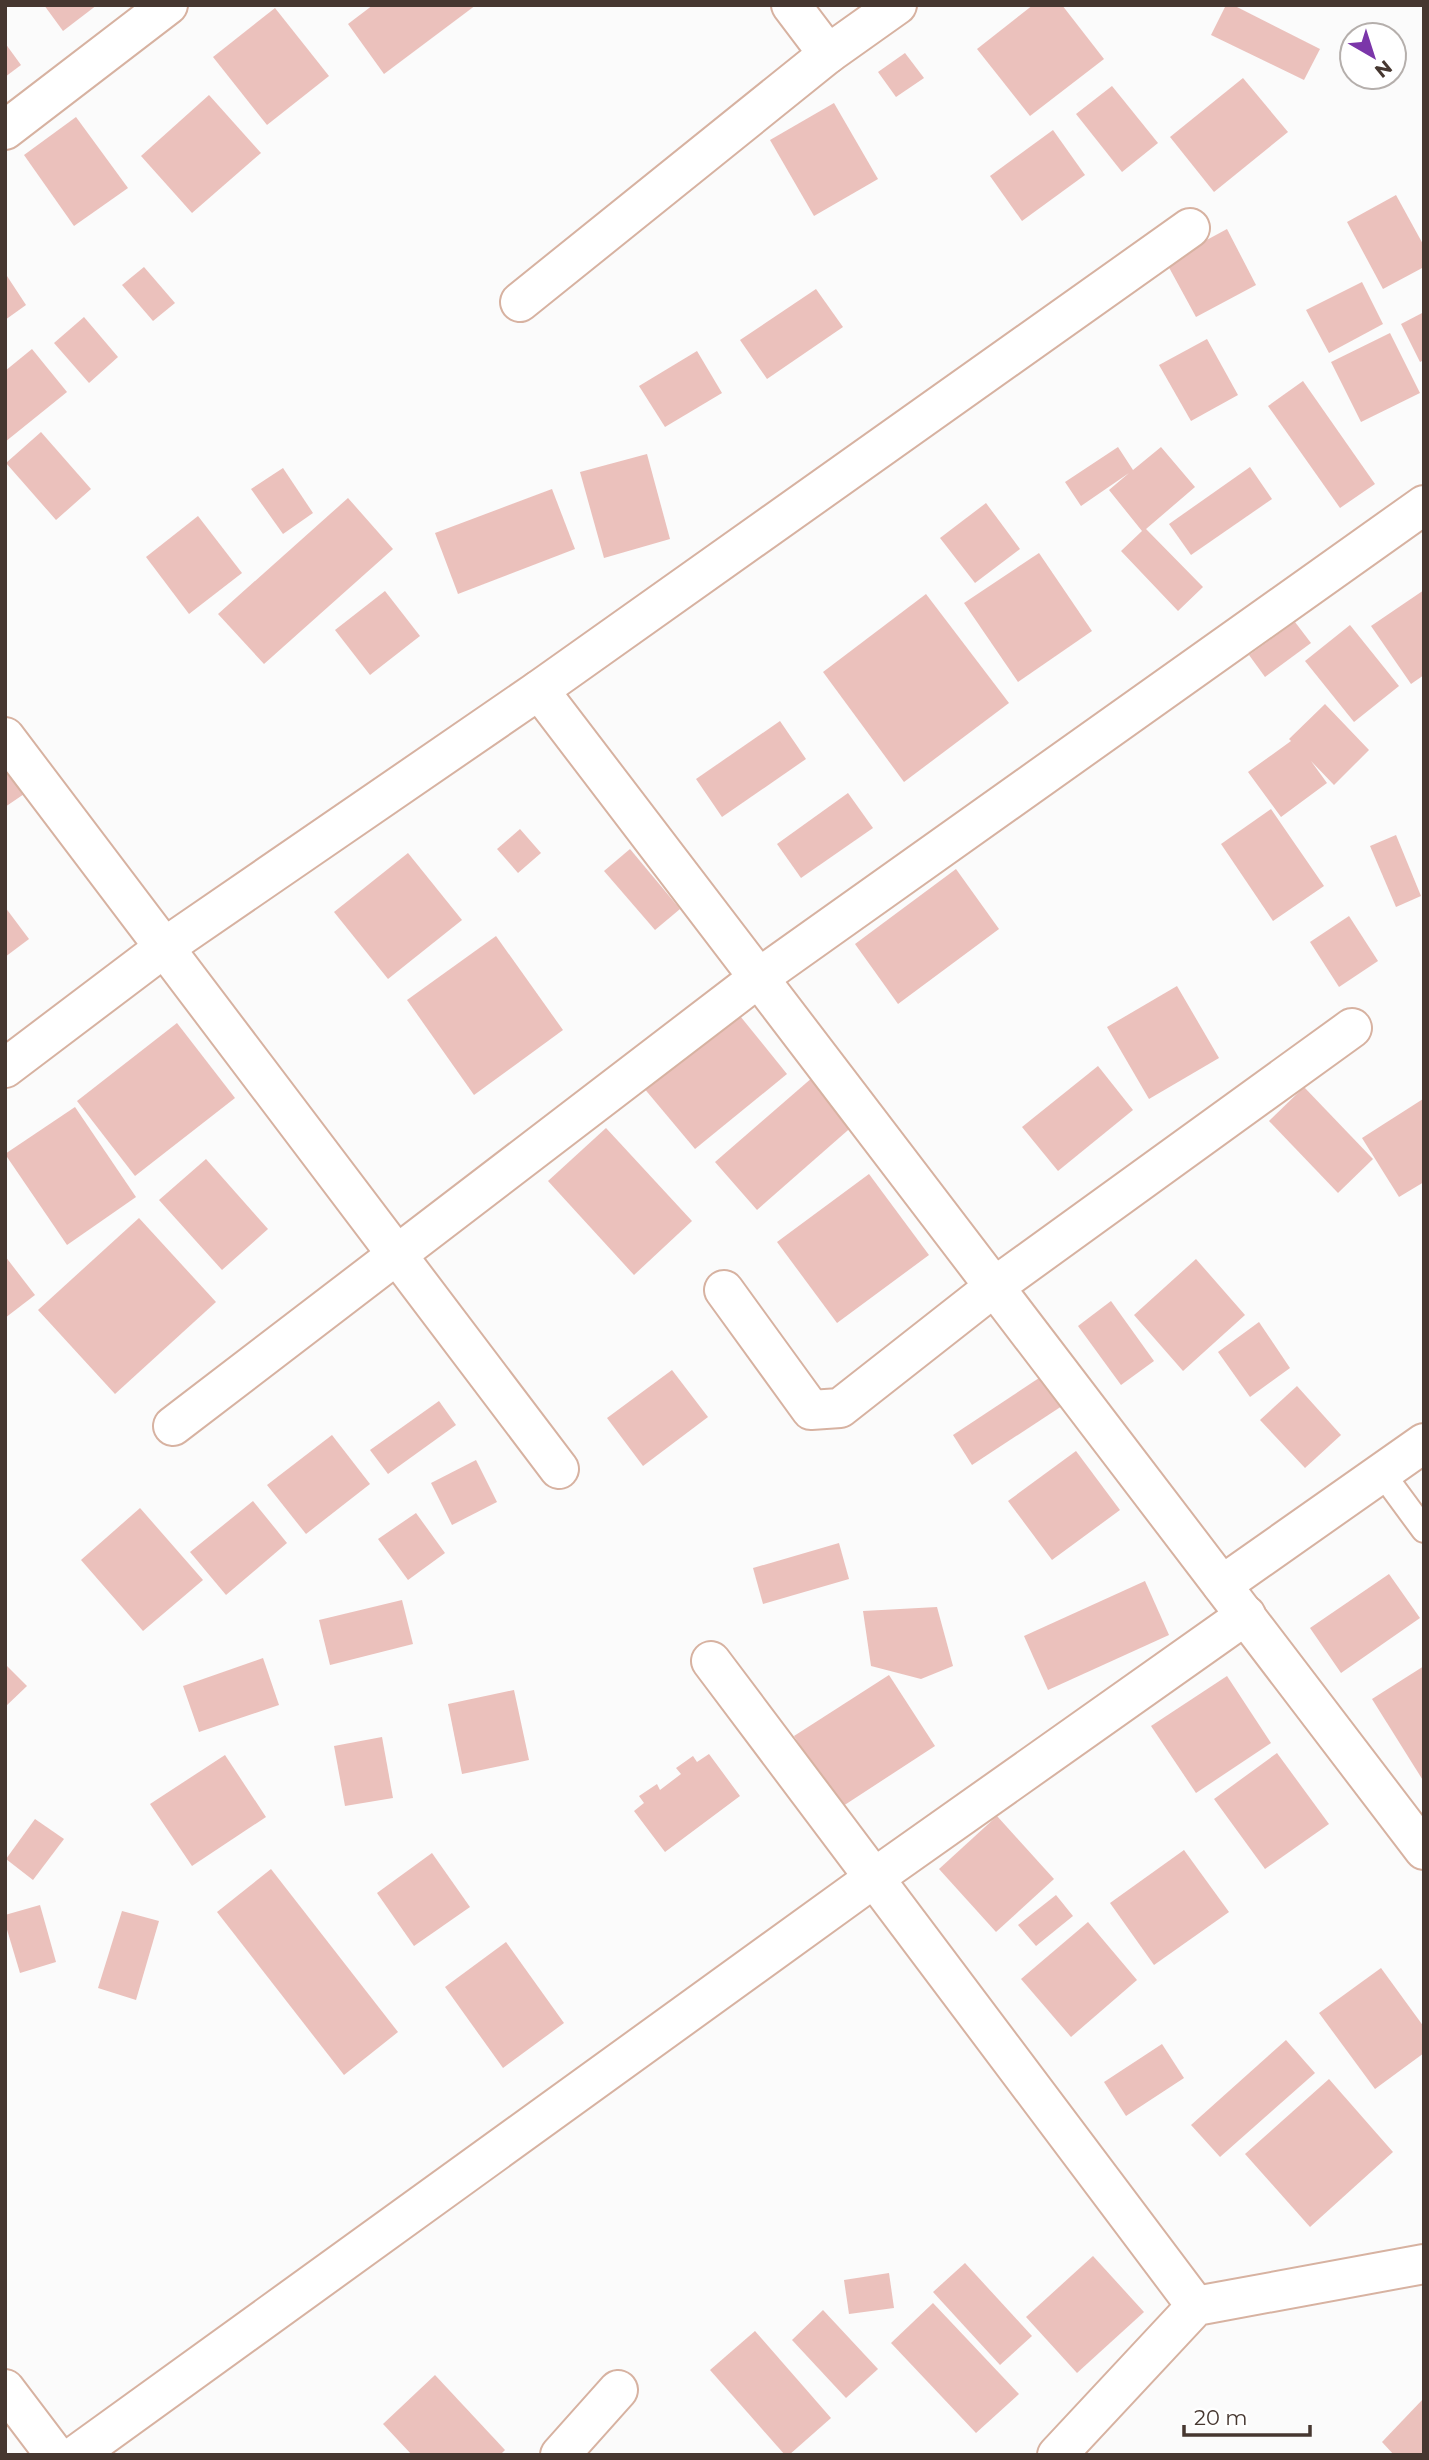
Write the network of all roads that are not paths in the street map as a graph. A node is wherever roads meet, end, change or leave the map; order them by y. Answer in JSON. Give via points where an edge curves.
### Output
{"nodes":[{"id":1,"x":168,"y":5,"type":"edge"},
{"id":2,"x":791,"y":5,"type":"edge"},
{"id":3,"x":897,"y":5,"type":"edge"},
{"id":4,"x":828,"y":54,"type":"junction"},
{"id":5,"x":5,"y":130,"type":"edge"},
{"id":6,"x":1190,"y":228,"type":"dead end"},
{"id":7,"x":520,"y":302,"type":"dead end"},
{"id":8,"x":1424,"y":505,"type":"edge"},
{"id":9,"x":539,"y":690,"type":"junction"},
{"id":10,"x":5,"y":737,"type":"edge"},
{"id":11,"x":165,"y":947,"type":"junction"},
{"id":12,"x":757,"y":979,"type":"junction"},
{"id":13,"x":1352,"y":1027,"type":"dead end"},
{"id":14,"x":5,"y":1068,"type":"edge"},
{"id":15,"x":397,"y":1255,"type":"junction"},
{"id":16,"x":994,"y":1287,"type":"junction"},
{"id":17,"x":724,"y":1290,"type":"dead end"},
{"id":18,"x":173,"y":1426,"type":"dead end"},
{"id":19,"x":1424,"y":1443,"type":"edge"},
{"id":20,"x":559,"y":1469,"type":"dead end"},
{"id":21,"x":1382,"y":1473,"type":"junction"},
{"id":22,"x":1424,"y":1530,"type":"edge"},
{"id":23,"x":1222,"y":1585,"type":"junction"},
{"id":24,"x":1246,"y":1615,"type":"junction"},
{"id":25,"x":711,"y":1661,"type":"dead end"},
{"id":26,"x":1424,"y":1850,"type":"edge"},
{"id":27,"x":874,"y":1878,"type":"junction"},
{"id":28,"x":1424,"y":2264,"type":"edge"},
{"id":29,"x":1196,"y":2306,"type":"junction"},
{"id":30,"x":5,"y":2389,"type":"edge"},
{"id":31,"x":618,"y":2390,"type":"dead end"},
{"id":32,"x":55,"y":2455,"type":"edge"},
{"id":33,"x":76,"y":2455,"type":"edge"},
{"id":34,"x":560,"y":2455,"type":"edge"},
{"id":35,"x":1057,"y":2455,"type":"edge"}],
"edges":[{"from":1,"to":5,"type":"street"},
{"from":2,"to":4,"type":"street"},
{"from":3,"to":4,"type":"street"},
{"from":4,"to":7,"type":"street"},
{"from":6,"to":9,"type":"street"},
{"from":8,"to":12,"type":"street"},
{"from":9,"to":11,"type":"street"},
{"from":9,"to":12,"type":"street"},
{"from":10,"to":11,"type":"street"},
{"from":11,"to":14,"type":"street"},
{"from":11,"to":15,"type":"street"},
{"from":12,"to":15,"type":"street"},
{"from":12,"to":16,"type":"street"},
{"from":13,"to":16,"type":"street"},
{"from":15,"to":18,"type":"street"},
{"from":15,"to":20,"type":"street"},
{"from":16,"to":17,"type":"street","via":[[840,1408],[811,1410]]},
{"from":16,"to":23,"type":"street"},
{"from":19,"to":21,"type":"street"},
{"from":21,"to":22,"type":"lane"},
{"from":21,"to":23,"type":"street"},
{"from":23,"to":24,"type":"street"},
{"from":24,"to":26,"type":"street"},
{"from":24,"to":27,"type":"street"},
{"from":25,"to":27,"type":"street"},
{"from":27,"to":29,"type":"street"},
{"from":27,"to":33,"type":"street"},
{"from":28,"to":29,"type":"street"},
{"from":29,"to":35,"type":"street"},
{"from":30,"to":32,"type":"street"},
{"from":31,"to":34,"type":"street"}]}
